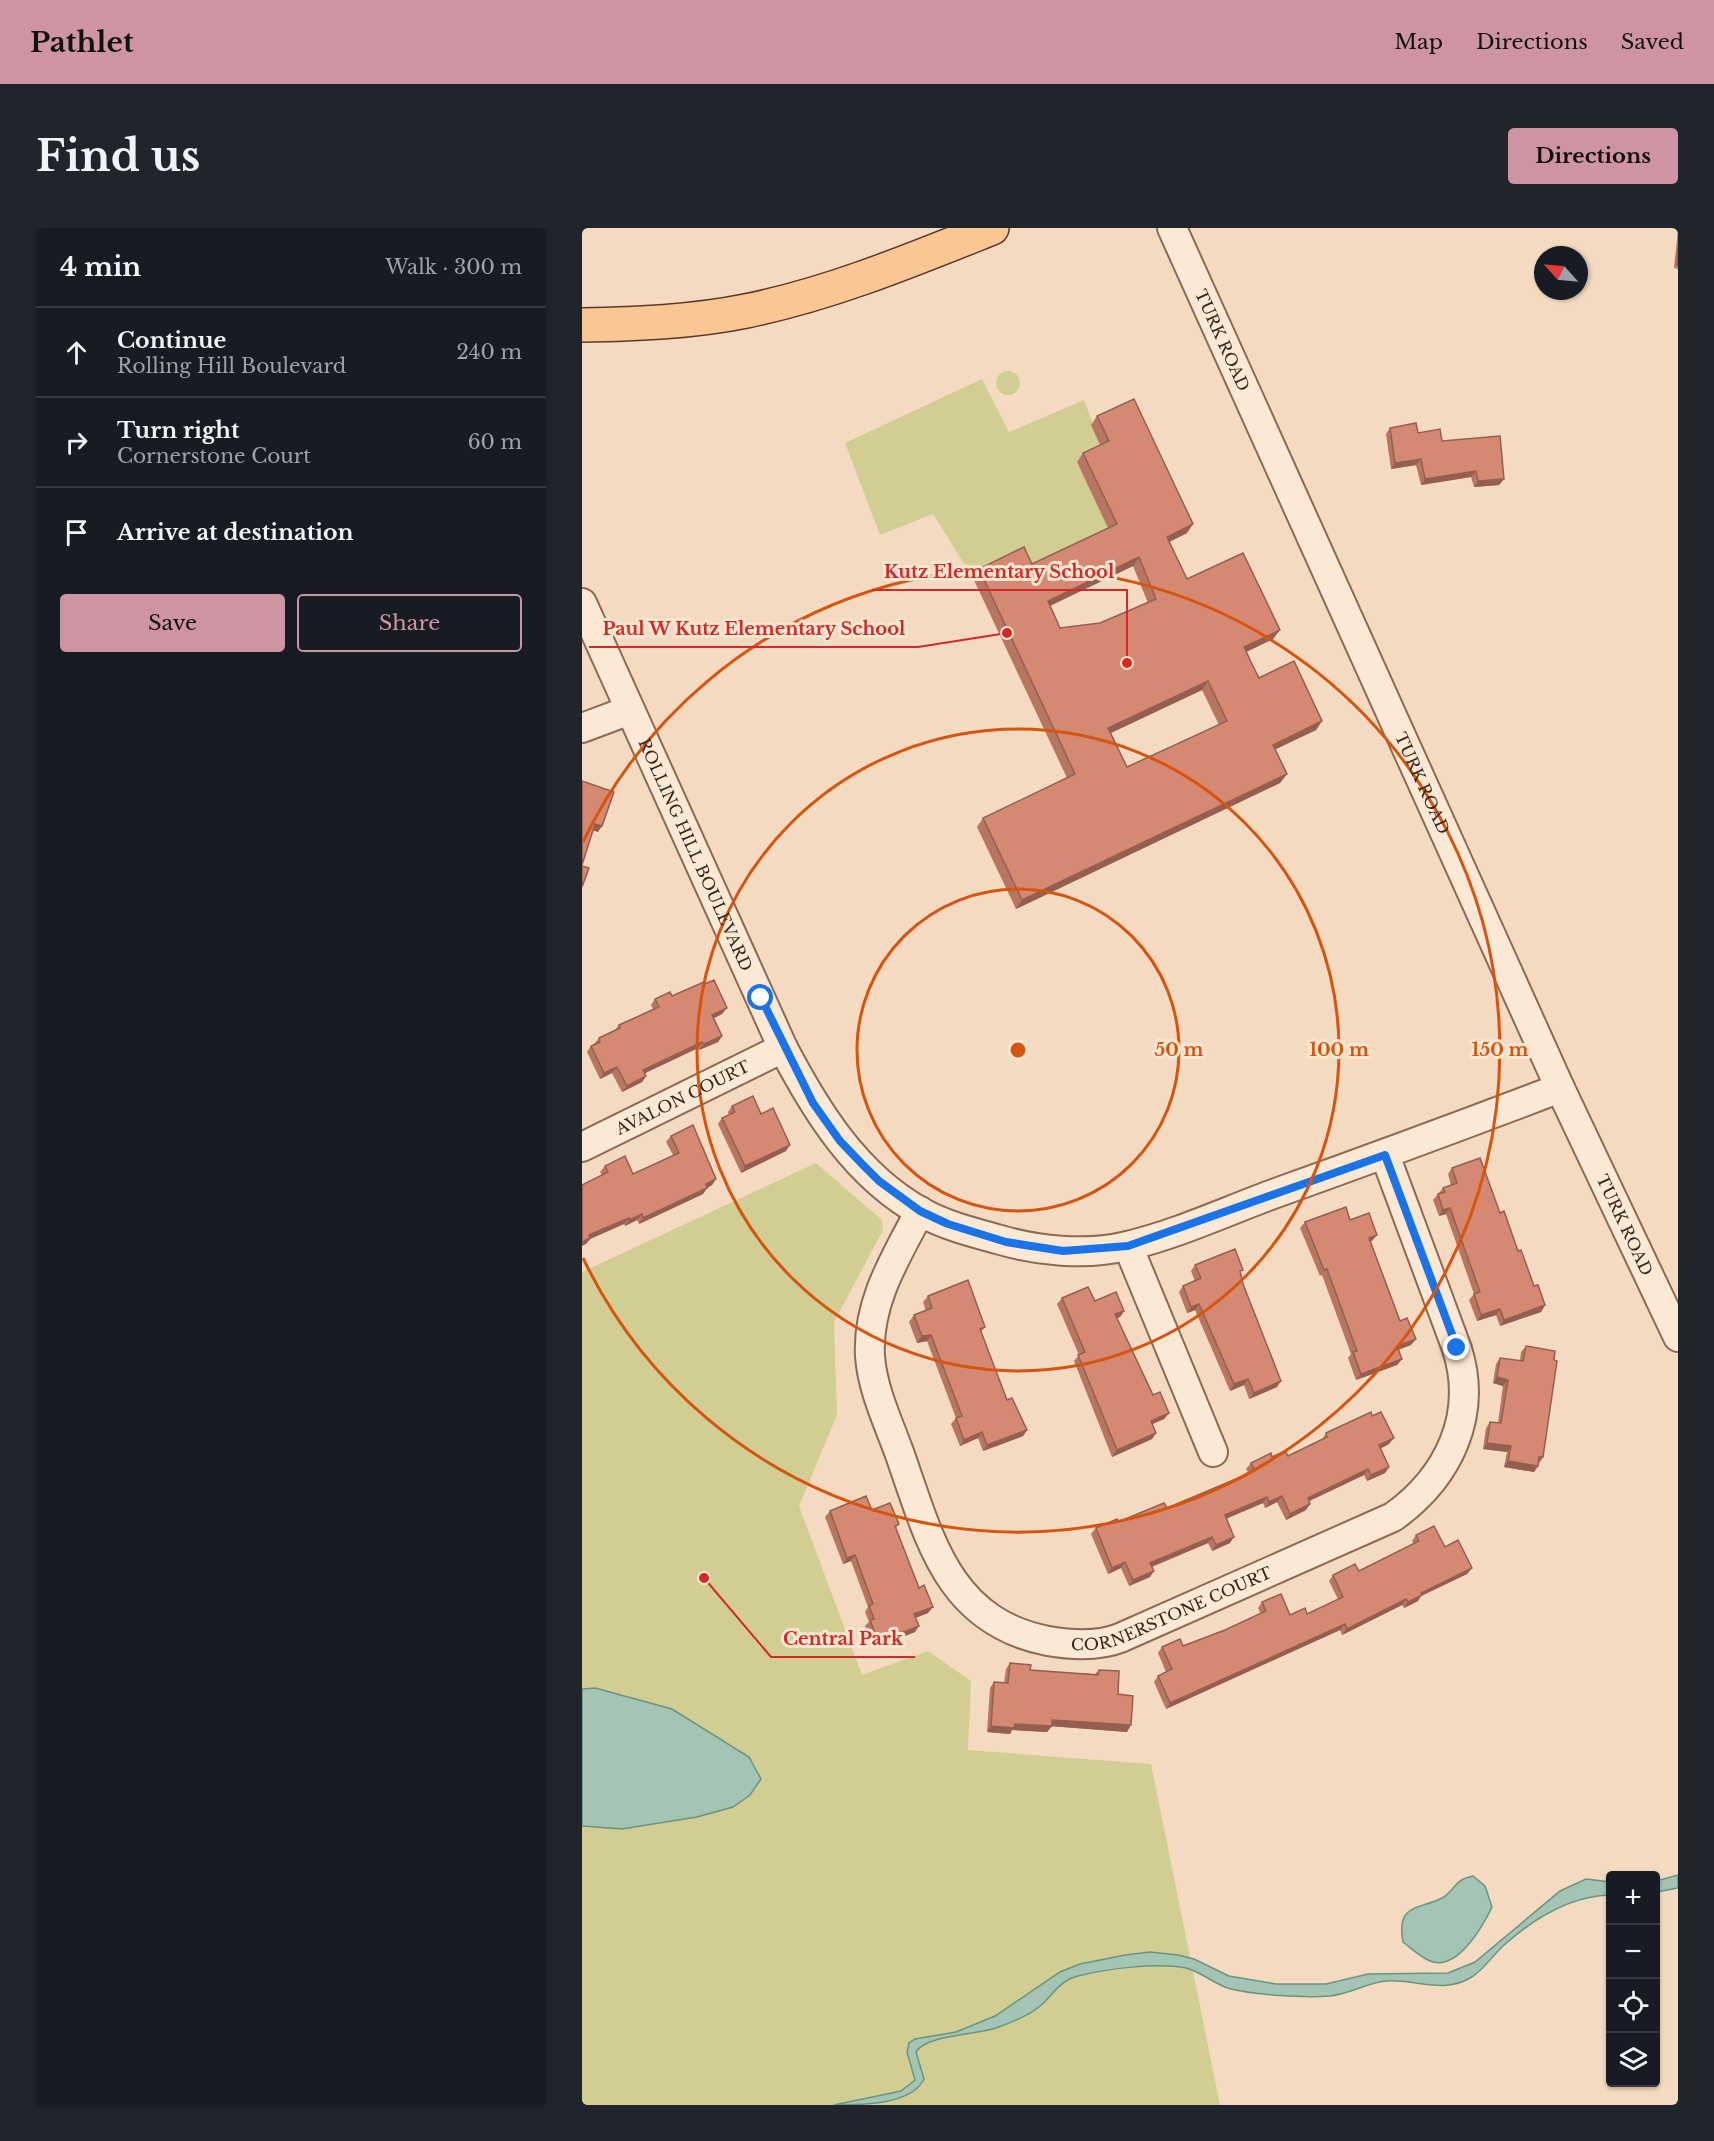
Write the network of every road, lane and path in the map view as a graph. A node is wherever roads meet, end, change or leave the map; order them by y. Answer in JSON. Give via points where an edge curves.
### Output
{"nodes":[{"id":1,"x":992,"y":228,"type":"edge"},
{"id":2,"x":1172,"y":228,"type":"edge"},
{"id":3,"x":582,"y":325,"type":"edge"},
{"id":4,"x":582,"y":603,"type":"edge"},
{"id":5,"x":630,"y":710,"type":"junction"},
{"id":6,"x":582,"y":728,"type":"edge"},
{"id":7,"x":783,"y":1048,"type":"junction"},
{"id":8,"x":1560,"y":1088,"type":"junction"},
{"id":9,"x":582,"y":1147,"type":"edge"},
{"id":10,"x":1385,"y":1155,"type":"junction"},
{"id":11,"x":920,"y":1211,"type":"junction"},
{"id":12,"x":1128,"y":1246,"type":"junction"},
{"id":13,"x":1678,"y":1337,"type":"edge"},
{"id":14,"x":1213,"y":1452,"type":"dead end"}],
"edges":[{"from":1,"to":3,"type":"main road","via":[[890,268],[789,301],[716,316]]},
{"from":2,"to":8,"type":"street","name":"TURK ROAD"},
{"from":4,"to":5,"type":"street","name":"ROLLING HILL BOULEVARD"},
{"from":5,"to":6,"type":"street"},
{"from":5,"to":7,"type":"street","name":"ROLLING HILL BOULEVARD"},
{"from":7,"to":9,"type":"street","name":"AVALON COURT"},
{"from":7,"to":11,"type":"street","name":"ROLLING HILL BOULEVARD","via":[[813,1103],[840,1141],[879,1181]]},
{"from":8,"to":10,"type":"street","name":"ROLLING HILL BOULEVARD"},
{"from":8,"to":13,"type":"street","name":"TURK ROAD"},
{"from":10,"to":11,"type":"street","name":"CORNERSTONE COURT","via":[[1464,1375],[1463,1411],[1447,1457],[1418,1497],[1393,1516],[1115,1640],[1095,1644],[1038,1639],[992,1619],[957,1589],[927,1530],[875,1384],[870,1357],[876,1302]]},
{"from":10,"to":12,"type":"street","name":"ROLLING HILL BOULEVARD"},
{"from":11,"to":12,"type":"street","name":"ROLLING HILL BOULEVARD","via":[[977,1233],[1030,1247],[1063,1251]]},
{"from":12,"to":14,"type":"street"}]}
